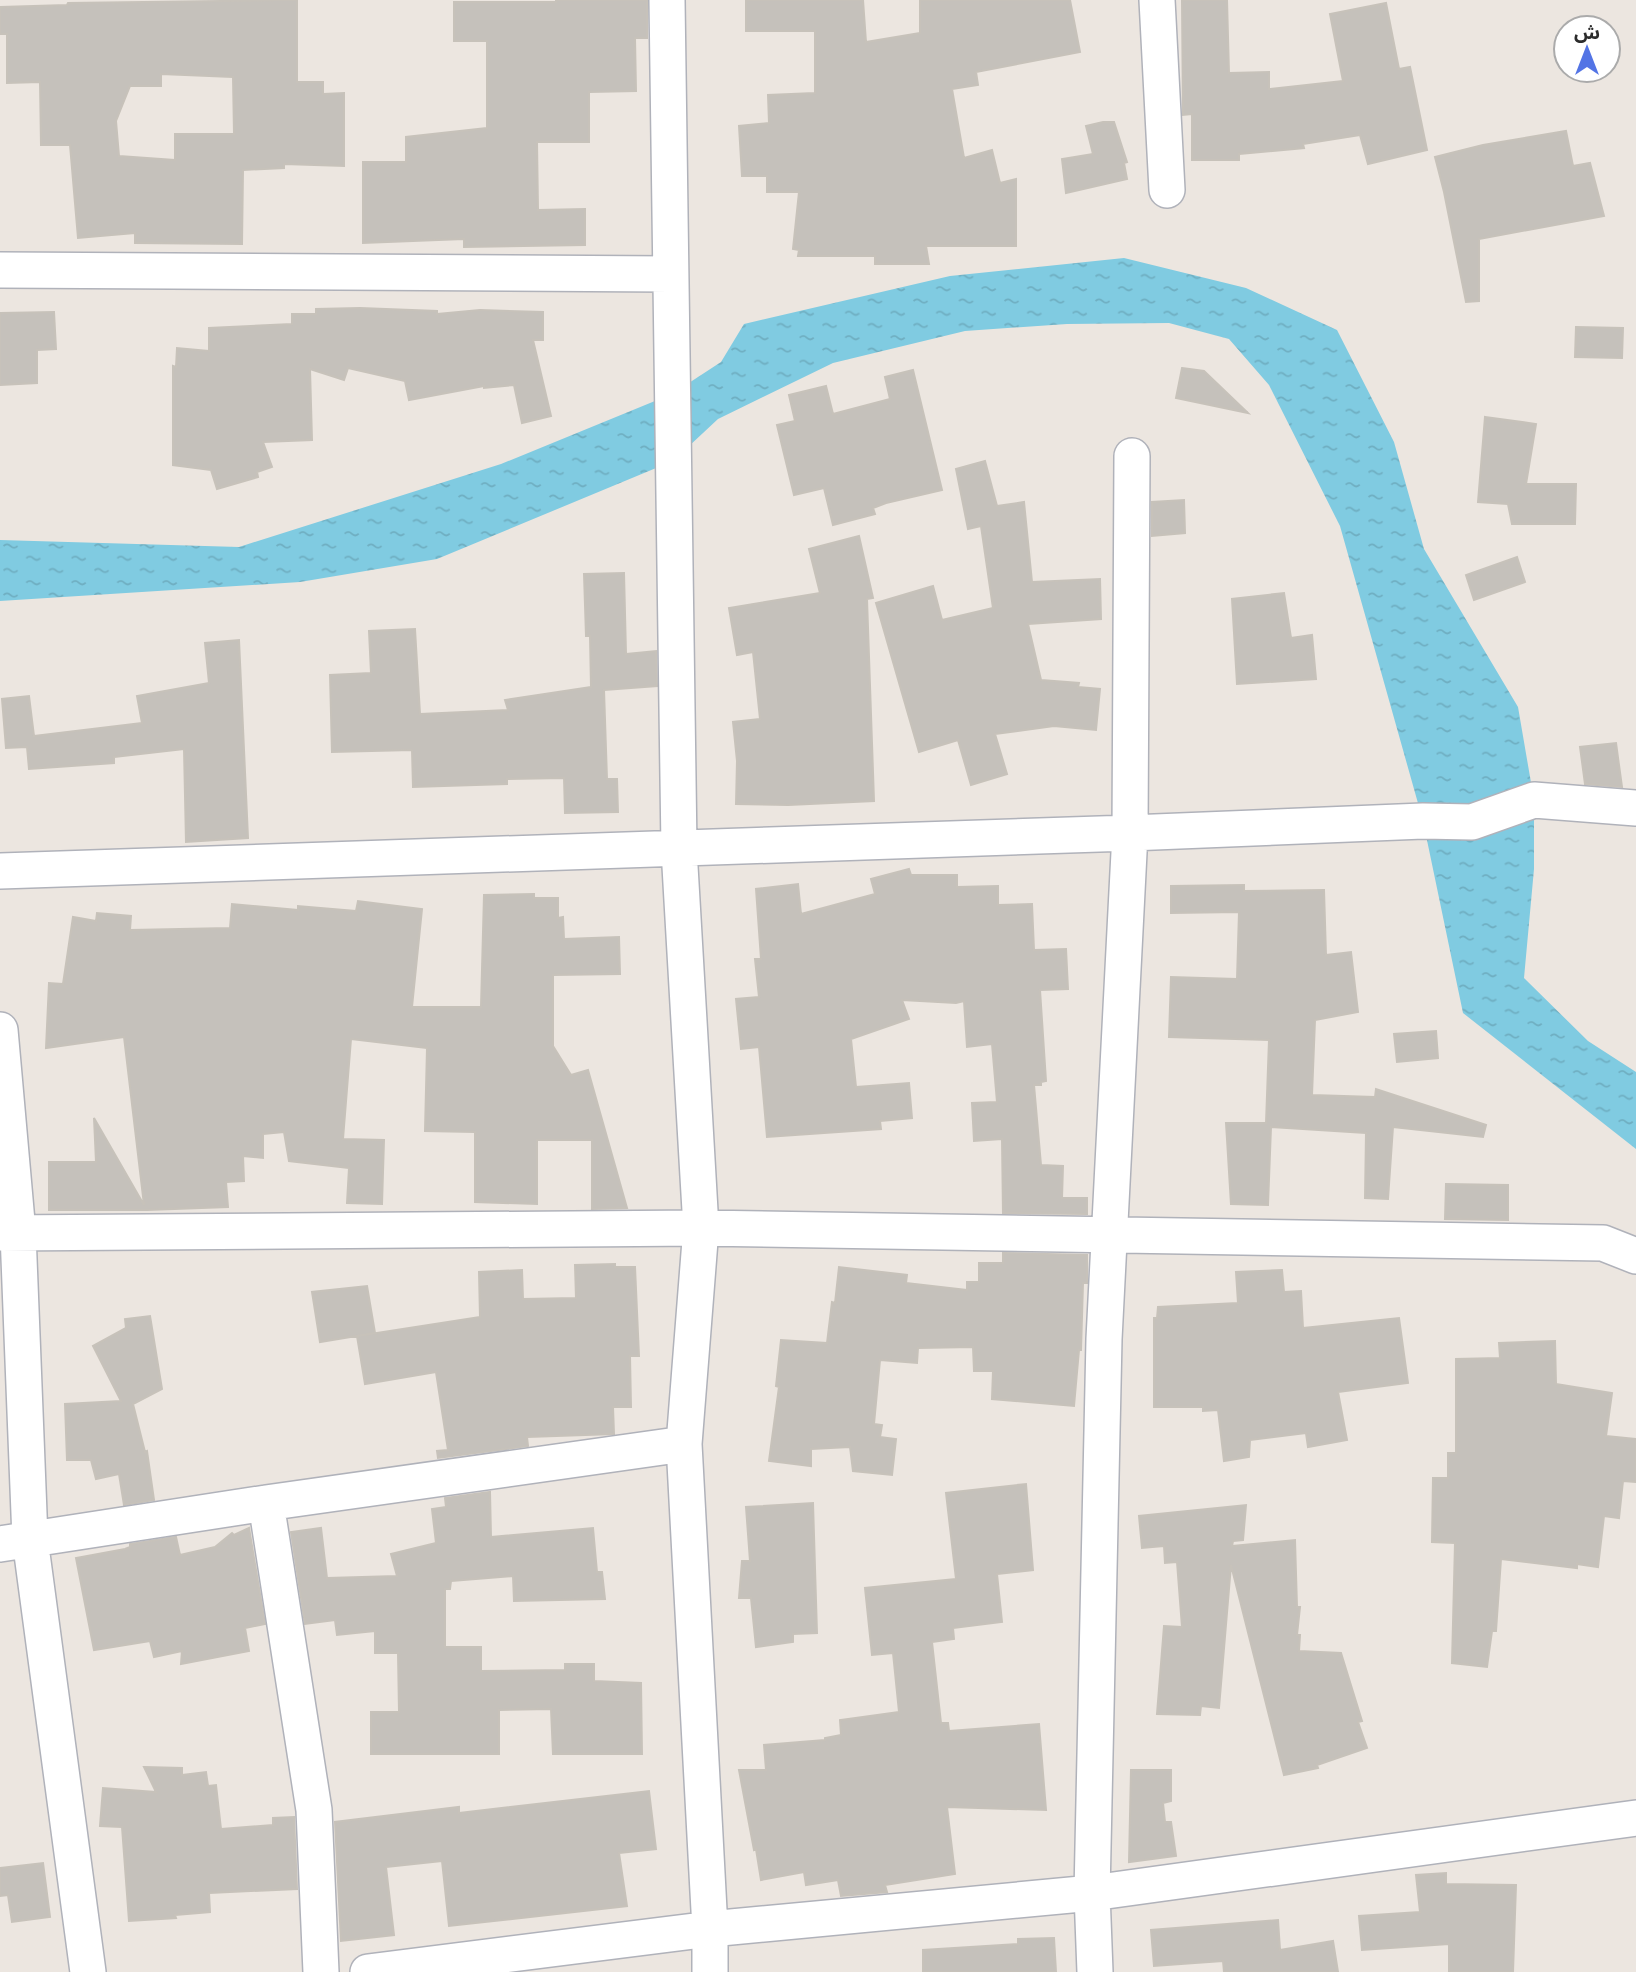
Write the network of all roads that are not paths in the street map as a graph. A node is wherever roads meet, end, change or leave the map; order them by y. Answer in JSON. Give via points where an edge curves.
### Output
{"nodes":[{"id":1,"x":667,"y":0,"type":"edge"},
{"id":2,"x":1157,"y":0,"type":"edge"},
{"id":3,"x":1167,"y":190,"type":"dead end"},
{"id":4,"x":0,"y":270,"type":"edge"},
{"id":5,"x":670,"y":274,"type":"junction"},
{"id":6,"x":1132,"y":456,"type":"dead end"},
{"id":7,"x":1636,"y":808,"type":"edge"},
{"id":8,"x":1130,"y":833,"type":"junction"},
{"id":9,"x":679,"y":849,"type":"junction"},
{"id":10,"x":0,"y":871,"type":"edge"},
{"id":11,"x":0,"y":1030,"type":"edge"},
{"id":12,"x":701,"y":1228,"type":"junction"},
{"id":13,"x":9,"y":1233,"type":"edge"},
{"id":14,"x":1111,"y":1235,"type":"junction"},
{"id":15,"x":1636,"y":1256,"type":"edge"},
{"id":16,"x":684,"y":1444,"type":"junction"},
{"id":17,"x":266,"y":1503,"type":"junction"},
{"id":18,"x":15,"y":1542,"type":"edge"},
{"id":19,"x":1636,"y":1818,"type":"edge"},
{"id":20,"x":1092,"y":1893,"type":"junction"},
{"id":21,"x":710,"y":1929,"type":"junction"},
{"id":22,"x":88,"y":1972,"type":"edge"},
{"id":23,"x":321,"y":1972,"type":"edge"},
{"id":24,"x":368,"y":1972,"type":"edge"},
{"id":25,"x":709,"y":1972,"type":"edge"},
{"id":26,"x":1095,"y":1972,"type":"edge"}],
"edges":[{"from":1,"to":5,"type":"street"},
{"from":2,"to":3,"type":"street"},
{"from":4,"to":5,"type":"street"},
{"from":5,"to":9,"type":"street"},
{"from":6,"to":8,"type":"street"},
{"from":7,"to":8,"type":"street","via":[[1534,800],[1472,822]]},
{"from":8,"to":9,"type":"street"},
{"from":8,"to":14,"type":"street"},
{"from":9,"to":10,"type":"street"},
{"from":9,"to":12,"type":"street"},
{"from":11,"to":13,"type":"street"},
{"from":12,"to":13,"type":"street"},
{"from":12,"to":14,"type":"street"},
{"from":12,"to":16,"type":"street"},
{"from":13,"to":18,"type":"street"},
{"from":14,"to":15,"type":"street","via":[[1603,1243]]},
{"from":14,"to":20,"type":"street","via":[[1104,1339]]},
{"from":16,"to":17,"type":"street"},
{"from":16,"to":21,"type":"street"},
{"from":17,"to":18,"type":"street"},
{"from":17,"to":23,"type":"street","via":[[314,1810]]},
{"from":18,"to":22,"type":"street"},
{"from":19,"to":20,"type":"street"},
{"from":20,"to":21,"type":"street"},
{"from":20,"to":26,"type":"street"},
{"from":21,"to":24,"type":"street"},
{"from":21,"to":25,"type":"street"}]}
